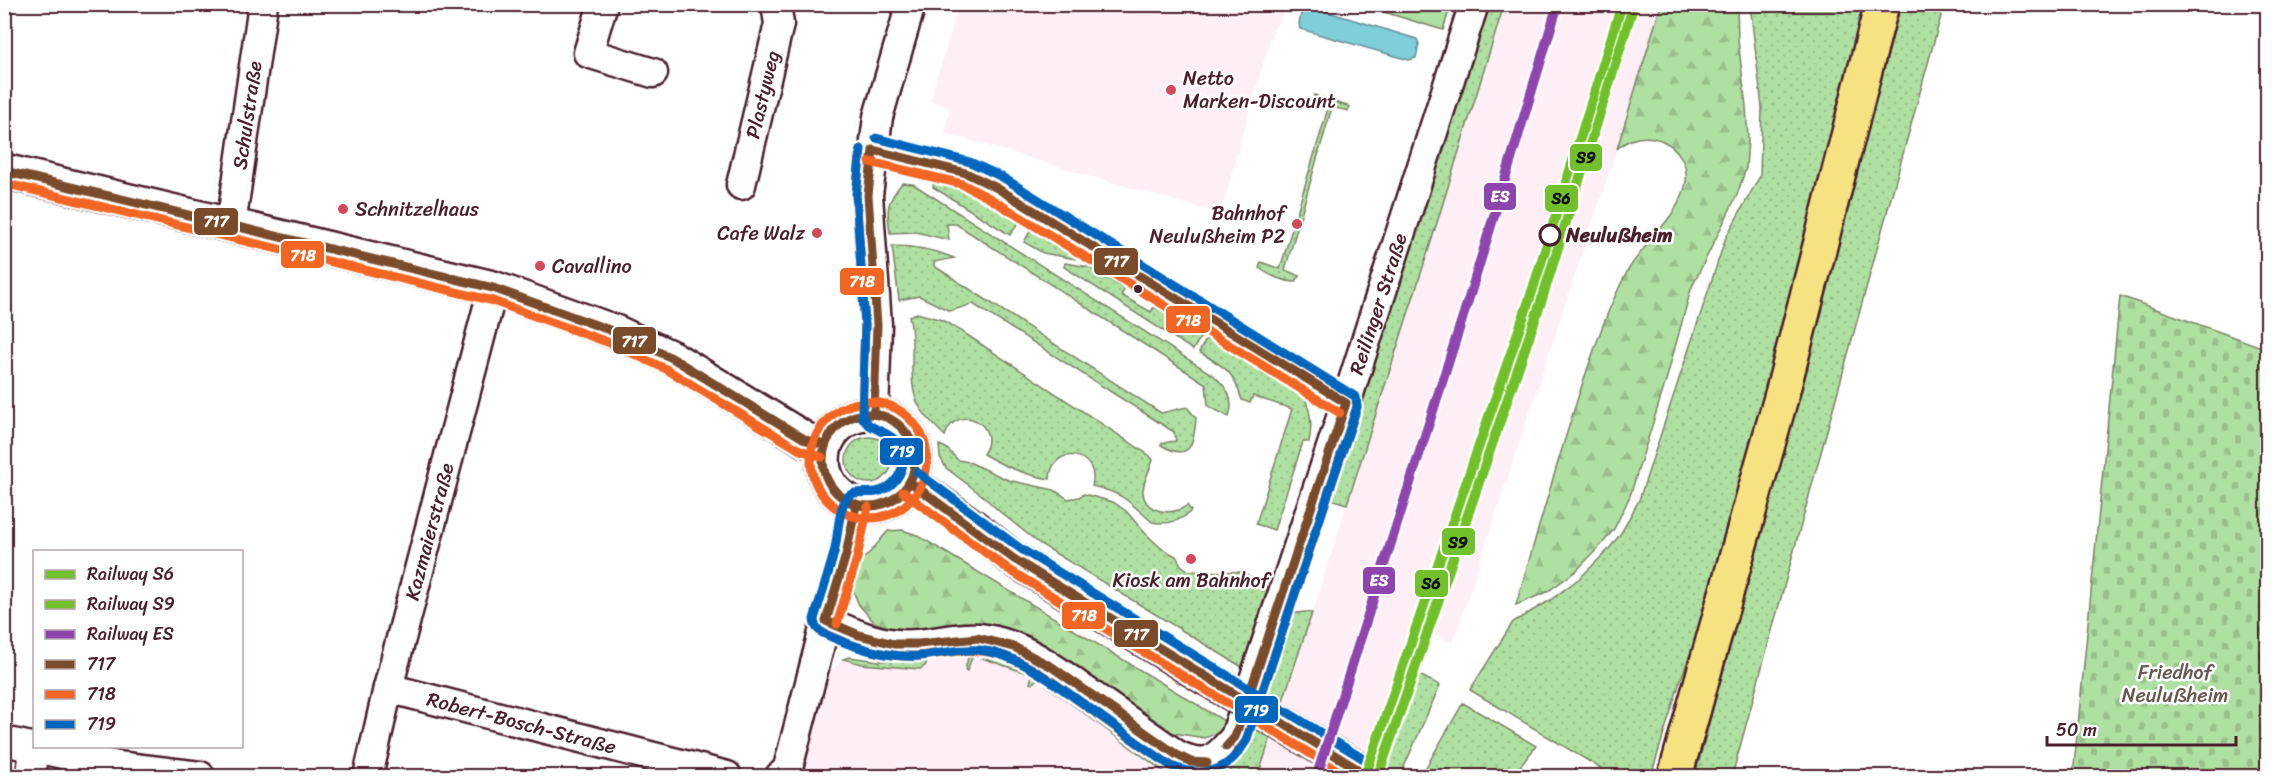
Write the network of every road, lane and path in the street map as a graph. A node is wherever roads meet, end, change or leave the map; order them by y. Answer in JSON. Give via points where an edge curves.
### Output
{"nodes":[{"id":1,"x":263,"y":4,"type":"edge"},
{"id":2,"x":603,"y":4,"type":"edge"},
{"id":3,"x":776,"y":4,"type":"edge"},
{"id":4,"x":911,"y":4,"type":"edge"},
{"id":5,"x":1474,"y":4,"type":"edge"},
{"id":6,"x":1882,"y":4,"type":"edge"},
{"id":7,"x":653,"y":74,"type":"dead end"},
{"id":8,"x":873,"y":150,"type":"junction"},
{"id":9,"x":4,"y":171,"type":"edge"},
{"id":10,"x":741,"y":185,"type":"dead end"},
{"id":11,"x":231,"y":225,"type":"junction"},
{"id":12,"x":493,"y":288,"type":"junction"},
{"id":13,"x":1347,"y":403,"type":"junction"},
{"id":14,"x":874,"y":414,"type":"junction"},
{"id":15,"x":825,"y":445,"type":"junction"},
{"id":16,"x":922,"y":491,"type":"junction"},
{"id":17,"x":856,"y":505,"type":"junction"},
{"id":18,"x":826,"y":621,"type":"junction"},
{"id":19,"x":388,"y":688,"type":"junction"},
{"id":20,"x":4,"y":741,"type":"edge"},
{"id":21,"x":33,"y":747,"type":"edge"},
{"id":22,"x":34,"y":748,"type":"edge"},
{"id":23,"x":38,"y":748,"type":"edge"},
{"id":24,"x":785,"y":775,"type":"edge"},
{"id":25,"x":31,"y":777,"type":"edge"},
{"id":26,"x":200,"y":777,"type":"edge"},
{"id":27,"x":368,"y":777,"type":"edge"},
{"id":28,"x":727,"y":777,"type":"edge"},
{"id":29,"x":1370,"y":777,"type":"edge"},
{"id":30,"x":1675,"y":777,"type":"edge"}],
"edges":[{"from":1,"to":11,"type":"street","name":"Schulstraße"},
{"from":2,"to":7,"type":"street","via":[[588,52]]},
{"from":3,"to":10,"type":"street","name":"Plastyweg","via":[[779,24]]},
{"from":4,"to":8,"type":"street","via":[[878,117]]},
{"from":5,"to":13,"type":"street","name":"Reilinger Straße"},
{"from":6,"to":30,"type":"main road","via":[[1782,394]]},
{"from":8,"to":13,"type":"street","via":[[966,173],[997,188]]},
{"from":8,"to":14,"type":"street","via":[[868,195],[877,325]]},
{"from":9,"to":11,"type":"street"},
{"from":11,"to":12,"type":"street"},
{"from":12,"to":15,"type":"street","via":[[604,328],[672,358],[806,440]]},
{"from":12,"to":19,"type":"street","name":"Kazmaierstraße"},
{"from":13,"to":18,"type":"street","name":"Reilinger Straße","via":[[1235,737],[1207,763],[1191,762],[1177,755],[1036,656],[1008,644],[965,637],[890,644]]},
{"from":14,"to":15,"type":"street","via":[[844,421]]},
{"from":14,"to":16,"type":"street","via":[[898,424],[910,439]]},
{"from":15,"to":17,"type":"street","via":[[824,470],[828,482],[844,500]]},
{"from":16,"to":17,"type":"street","via":[[872,507]]},
{"from":16,"to":29,"type":"street","bridge":true,"via":[[1014,559]]},
{"from":17,"to":18,"type":"street"},
{"from":18,"to":24,"type":"street"},
{"from":19,"to":27,"type":"street","name":"Kazmaierstraße"},
{"from":19,"to":28,"type":"street","name":"Robert-Bosch-Straße"},
{"from":20,"to":21,"type":"street"},
{"from":22,"to":25,"type":"street"},
{"from":23,"to":26,"type":"street","via":[[117,766]]}]}
